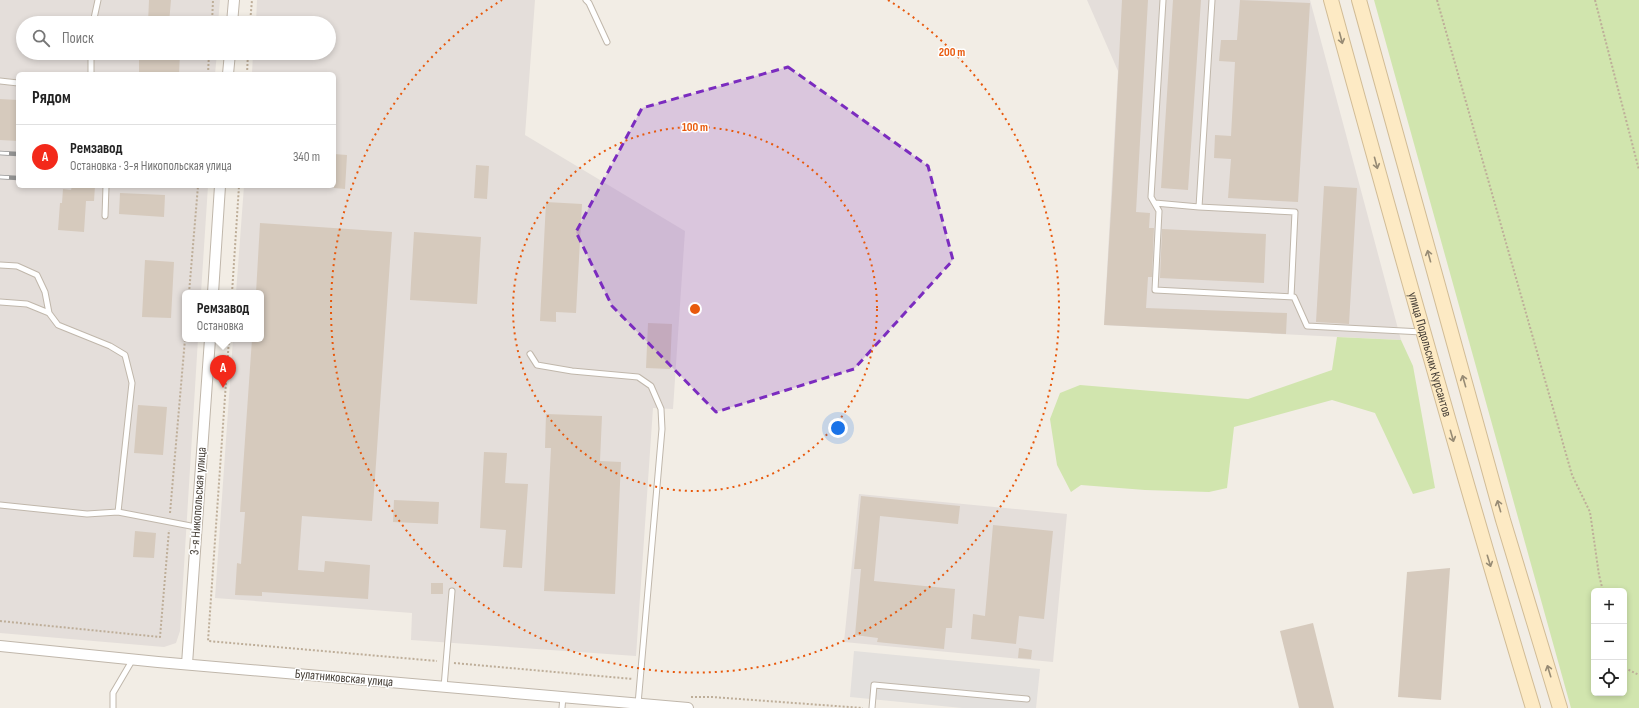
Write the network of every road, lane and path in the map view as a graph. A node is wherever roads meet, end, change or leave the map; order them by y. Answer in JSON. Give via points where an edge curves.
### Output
{"nodes":[{"id":1,"x":98,"y":0,"type":"edge"},
{"id":2,"x":213,"y":0,"type":"edge"},
{"id":3,"x":234,"y":0,"type":"edge"},
{"id":4,"x":252,"y":0,"type":"edge"},
{"id":5,"x":586,"y":0,"type":"edge"},
{"id":6,"x":1163,"y":0,"type":"edge"},
{"id":7,"x":1212,"y":0,"type":"edge"},
{"id":8,"x":1331,"y":0,"type":"edge"},
{"id":9,"x":1359,"y":0,"type":"edge"},
{"id":10,"x":1437,"y":0,"type":"edge"},
{"id":11,"x":1595,"y":0,"type":"edge"},
{"id":12,"x":95,"y":16,"type":"edge"},
{"id":13,"x":212,"y":16,"type":"edge"},
{"id":14,"x":233,"y":16,"type":"edge"},
{"id":15,"x":251,"y":16,"type":"edge"},
{"id":16,"x":607,"y":42,"type":"dead end"},
{"id":17,"x":91,"y":60,"type":"edge"},
{"id":18,"x":209,"y":60,"type":"edge"},
{"id":19,"x":229,"y":60,"type":"edge"},
{"id":20,"x":248,"y":60,"type":"edge"},
{"id":21,"x":91,"y":72,"type":"edge"},
{"id":22,"x":208,"y":72,"type":"edge"},
{"id":23,"x":228,"y":72,"type":"edge"},
{"id":24,"x":247,"y":72,"type":"edge"},
{"id":25,"x":0,"y":81,"type":"edge"},
{"id":26,"x":16,"y":83,"type":"edge"},
{"id":27,"x":1639,"y":170,"type":"edge"},
{"id":28,"x":106,"y":188,"type":"edge"},
{"id":29,"x":198,"y":188,"type":"edge"},
{"id":30,"x":220,"y":188,"type":"edge"},
{"id":31,"x":239,"y":188,"type":"edge"},
{"id":32,"x":1155,"y":204,"type":"junction"},
{"id":33,"x":1199,"y":206,"type":"junction"},
{"id":34,"x":105,"y":216,"type":"dead end"},
{"id":35,"x":0,"y":265,"type":"edge"},
{"id":36,"x":189,"y":290,"type":"edge"},
{"id":37,"x":213,"y":290,"type":"edge"},
{"id":38,"x":232,"y":290,"type":"edge"},
{"id":39,"x":1291,"y":297,"type":"junction"},
{"id":40,"x":0,"y":302,"type":"edge"},
{"id":41,"x":49,"y":313,"type":"junction"},
{"id":42,"x":1423,"y":332,"type":"junction"},
{"id":43,"x":185,"y":342,"type":"edge"},
{"id":44,"x":210,"y":342,"type":"edge"},
{"id":45,"x":229,"y":342,"type":"edge"},
{"id":46,"x":530,"y":354,"type":"dead end"},
{"id":47,"x":0,"y":505,"type":"edge"},
{"id":48,"x":118,"y":512,"type":"junction"},
{"id":49,"x":170,"y":522,"type":"junction"},
{"id":50,"x":196,"y":527,"type":"junction"},
{"id":51,"x":1602,"y":588,"type":"edge"},
{"id":52,"x":452,"y":591,"type":"dead end"},
{"id":53,"x":0,"y":621,"type":"edge"},
{"id":54,"x":0,"y":646,"type":"edge"},
{"id":55,"x":133,"y":659,"type":"junction"},
{"id":56,"x":446,"y":662,"type":"junction"},
{"id":57,"x":187,"y":664,"type":"junction"},
{"id":58,"x":1627,"y":669,"type":"edge"},
{"id":59,"x":1639,"y":675,"type":"edge"},
{"id":60,"x":641,"y":680,"type":"junction"},
{"id":61,"x":444,"y":687,"type":"junction"},
{"id":62,"x":563,"y":697,"type":"junction"},
{"id":63,"x":690,"y":697,"type":"dead end"},
{"id":64,"x":1027,"y":699,"type":"dead end"},
{"id":65,"x":638,"y":704,"type":"junction"},
{"id":66,"x":113,"y":708,"type":"edge"},
{"id":67,"x":562,"y":708,"type":"edge"},
{"id":68,"x":688,"y":708,"type":"edge"},
{"id":69,"x":863,"y":708,"type":"edge"},
{"id":70,"x":872,"y":708,"type":"edge"},
{"id":71,"x":1533,"y":708,"type":"edge"},
{"id":72,"x":1560,"y":708,"type":"edge"}],
"edges":[{"from":1,"to":12,"type":"lane"},
{"from":2,"to":13,"type":"path"},
{"from":3,"to":14,"type":"street"},
{"from":4,"to":15,"type":"path"},
{"from":5,"to":16,"type":"lane"},
{"from":6,"to":32,"type":"lane","via":[[1151,197]]},
{"from":7,"to":33,"type":"lane"},
{"from":8,"to":42,"type":"main road","name":"улица Подольских Курсантов","one_way":true},
{"from":72,"to":9,"type":"main road","name":"улица Подольских Курсантов","one_way":true,"via":[[1503,520]]},
{"from":10,"to":51,"type":"path","via":[[1572,476],[1590,512]]},
{"from":11,"to":27,"type":"path"},
{"from":17,"to":21,"type":"lane"},
{"from":18,"to":22,"type":"path"},
{"from":19,"to":23,"type":"street"},
{"from":20,"to":24,"type":"path"},
{"from":25,"to":26,"type":"lane"},
{"from":28,"to":34,"type":"lane"},
{"from":29,"to":36,"type":"path"},
{"from":30,"to":37,"type":"street"},
{"from":31,"to":38,"type":"path"},
{"from":32,"to":33,"type":"lane"},
{"from":32,"to":39,"type":"lane","via":[[1159,211],[1155,290]]},
{"from":33,"to":39,"type":"lane","via":[[1295,212]]},
{"from":35,"to":41,"type":"lane","via":[[17,266],[37,275],[45,292]]},
{"from":39,"to":42,"type":"lane","via":[[1294,297],[1307,326]]},
{"from":40,"to":41,"type":"lane","via":[[27,304]]},
{"from":41,"to":48,"type":"lane","via":[[58,325],[110,346],[125,355],[132,383]]},
{"from":42,"to":71,"type":"main road","name":"улица Подольских Курсантов","one_way":true},
{"from":43,"to":49,"type":"path"},
{"from":44,"to":50,"type":"street","name":"3-я Никопольская улица"},
{"from":45,"to":56,"type":"path","via":[[208,641]]},
{"from":46,"to":60,"type":"lane","via":[[537,365],[638,377],[650,386],[661,409],[662,429]]},
{"from":47,"to":48,"type":"lane","via":[[87,514]]},
{"from":48,"to":49,"type":"lane"},
{"from":49,"to":50,"type":"lane"},
{"from":49,"to":53,"type":"path","via":[[160,637]]},
{"from":50,"to":57,"type":"street","name":"3-я Никопольская улица"},
{"from":52,"to":56,"type":"lane"},
{"from":54,"to":55,"type":"street","name":"Булатниковская улица"},
{"from":55,"to":57,"type":"street","name":"Булатниковская улица"},
{"from":55,"to":66,"type":"lane","via":[[113,693]]},
{"from":56,"to":60,"type":"path"},
{"from":56,"to":61,"type":"lane"},
{"from":57,"to":61,"type":"street","name":"Булатниковская улица"},
{"from":58,"to":59,"type":"path"},
{"from":60,"to":65,"type":"lane"},
{"from":61,"to":62,"type":"street","name":"Булатниковская улица"},
{"from":62,"to":65,"type":"street","name":"Булатниковская улица"},
{"from":62,"to":67,"type":"lane"},
{"from":63,"to":69,"type":"path"},
{"from":64,"to":70,"type":"lane","via":[[874,685]]},
{"from":65,"to":68,"type":"street","name":"Булатниковская улица"}]}
